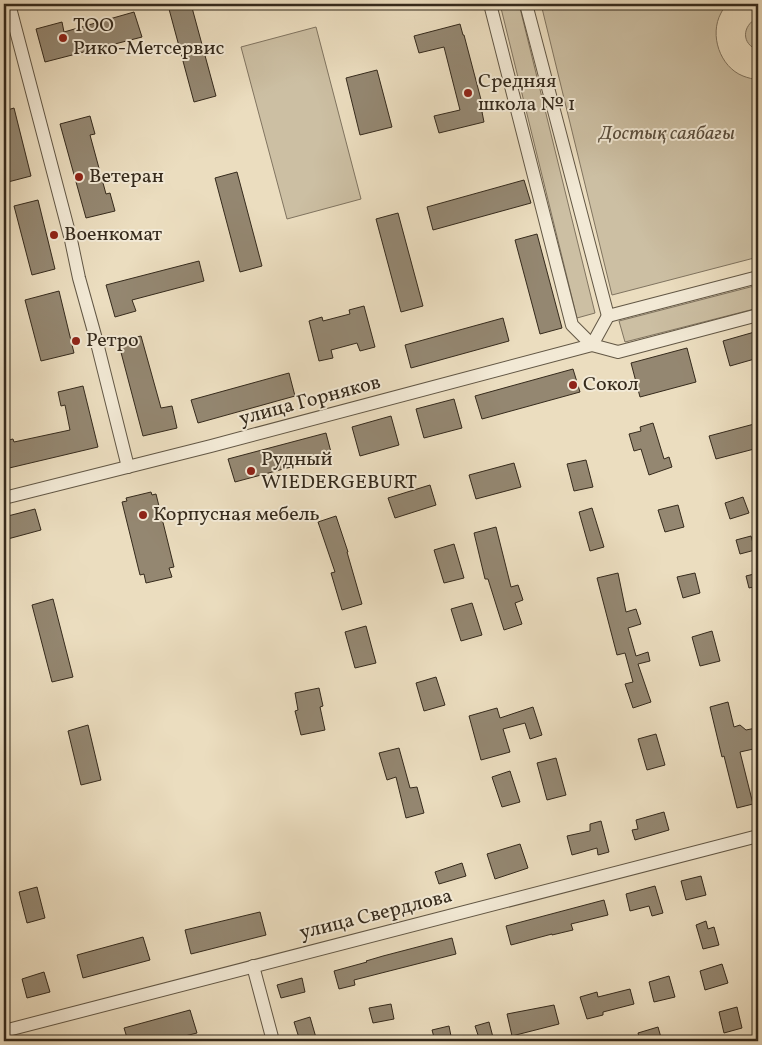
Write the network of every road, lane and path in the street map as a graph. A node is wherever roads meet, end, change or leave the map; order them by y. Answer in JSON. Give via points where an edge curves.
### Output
{"nodes":[{"id":1,"x":9,"y":4,"type":"edge"},
{"id":2,"x":490,"y":4,"type":"edge"},
{"id":3,"x":526,"y":4,"type":"edge"},
{"id":4,"x":758,"y":277,"type":"edge"},
{"id":5,"x":758,"y":315,"type":"edge"},
{"id":6,"x":608,"y":316,"type":"junction"},
{"id":7,"x":592,"y":345,"type":"junction"},
{"id":8,"x":128,"y":467,"type":"junction"},
{"id":9,"x":4,"y":498,"type":"edge"},
{"id":10,"x":758,"y":836,"type":"edge"},
{"id":11,"x":253,"y":966,"type":"junction"},
{"id":12,"x":4,"y":1031,"type":"edge"},
{"id":13,"x":273,"y":1041,"type":"edge"}],
"edges":[{"from":1,"to":8,"type":"street"},
{"from":2,"to":7,"type":"street","via":[[572,325]]},
{"from":3,"to":6,"type":"street"},
{"from":4,"to":6,"type":"street"},
{"from":5,"to":7,"type":"street","via":[[618,352]]},
{"from":6,"to":7,"type":"street"},
{"from":7,"to":8,"type":"street","name":"улица Горняков"},
{"from":8,"to":9,"type":"street","name":"улица Горняков"},
{"from":10,"to":11,"type":"street","name":"улица Свердлова"},
{"from":11,"to":12,"type":"street","name":"улица Свердлова"},
{"from":11,"to":13,"type":"street"}]}
